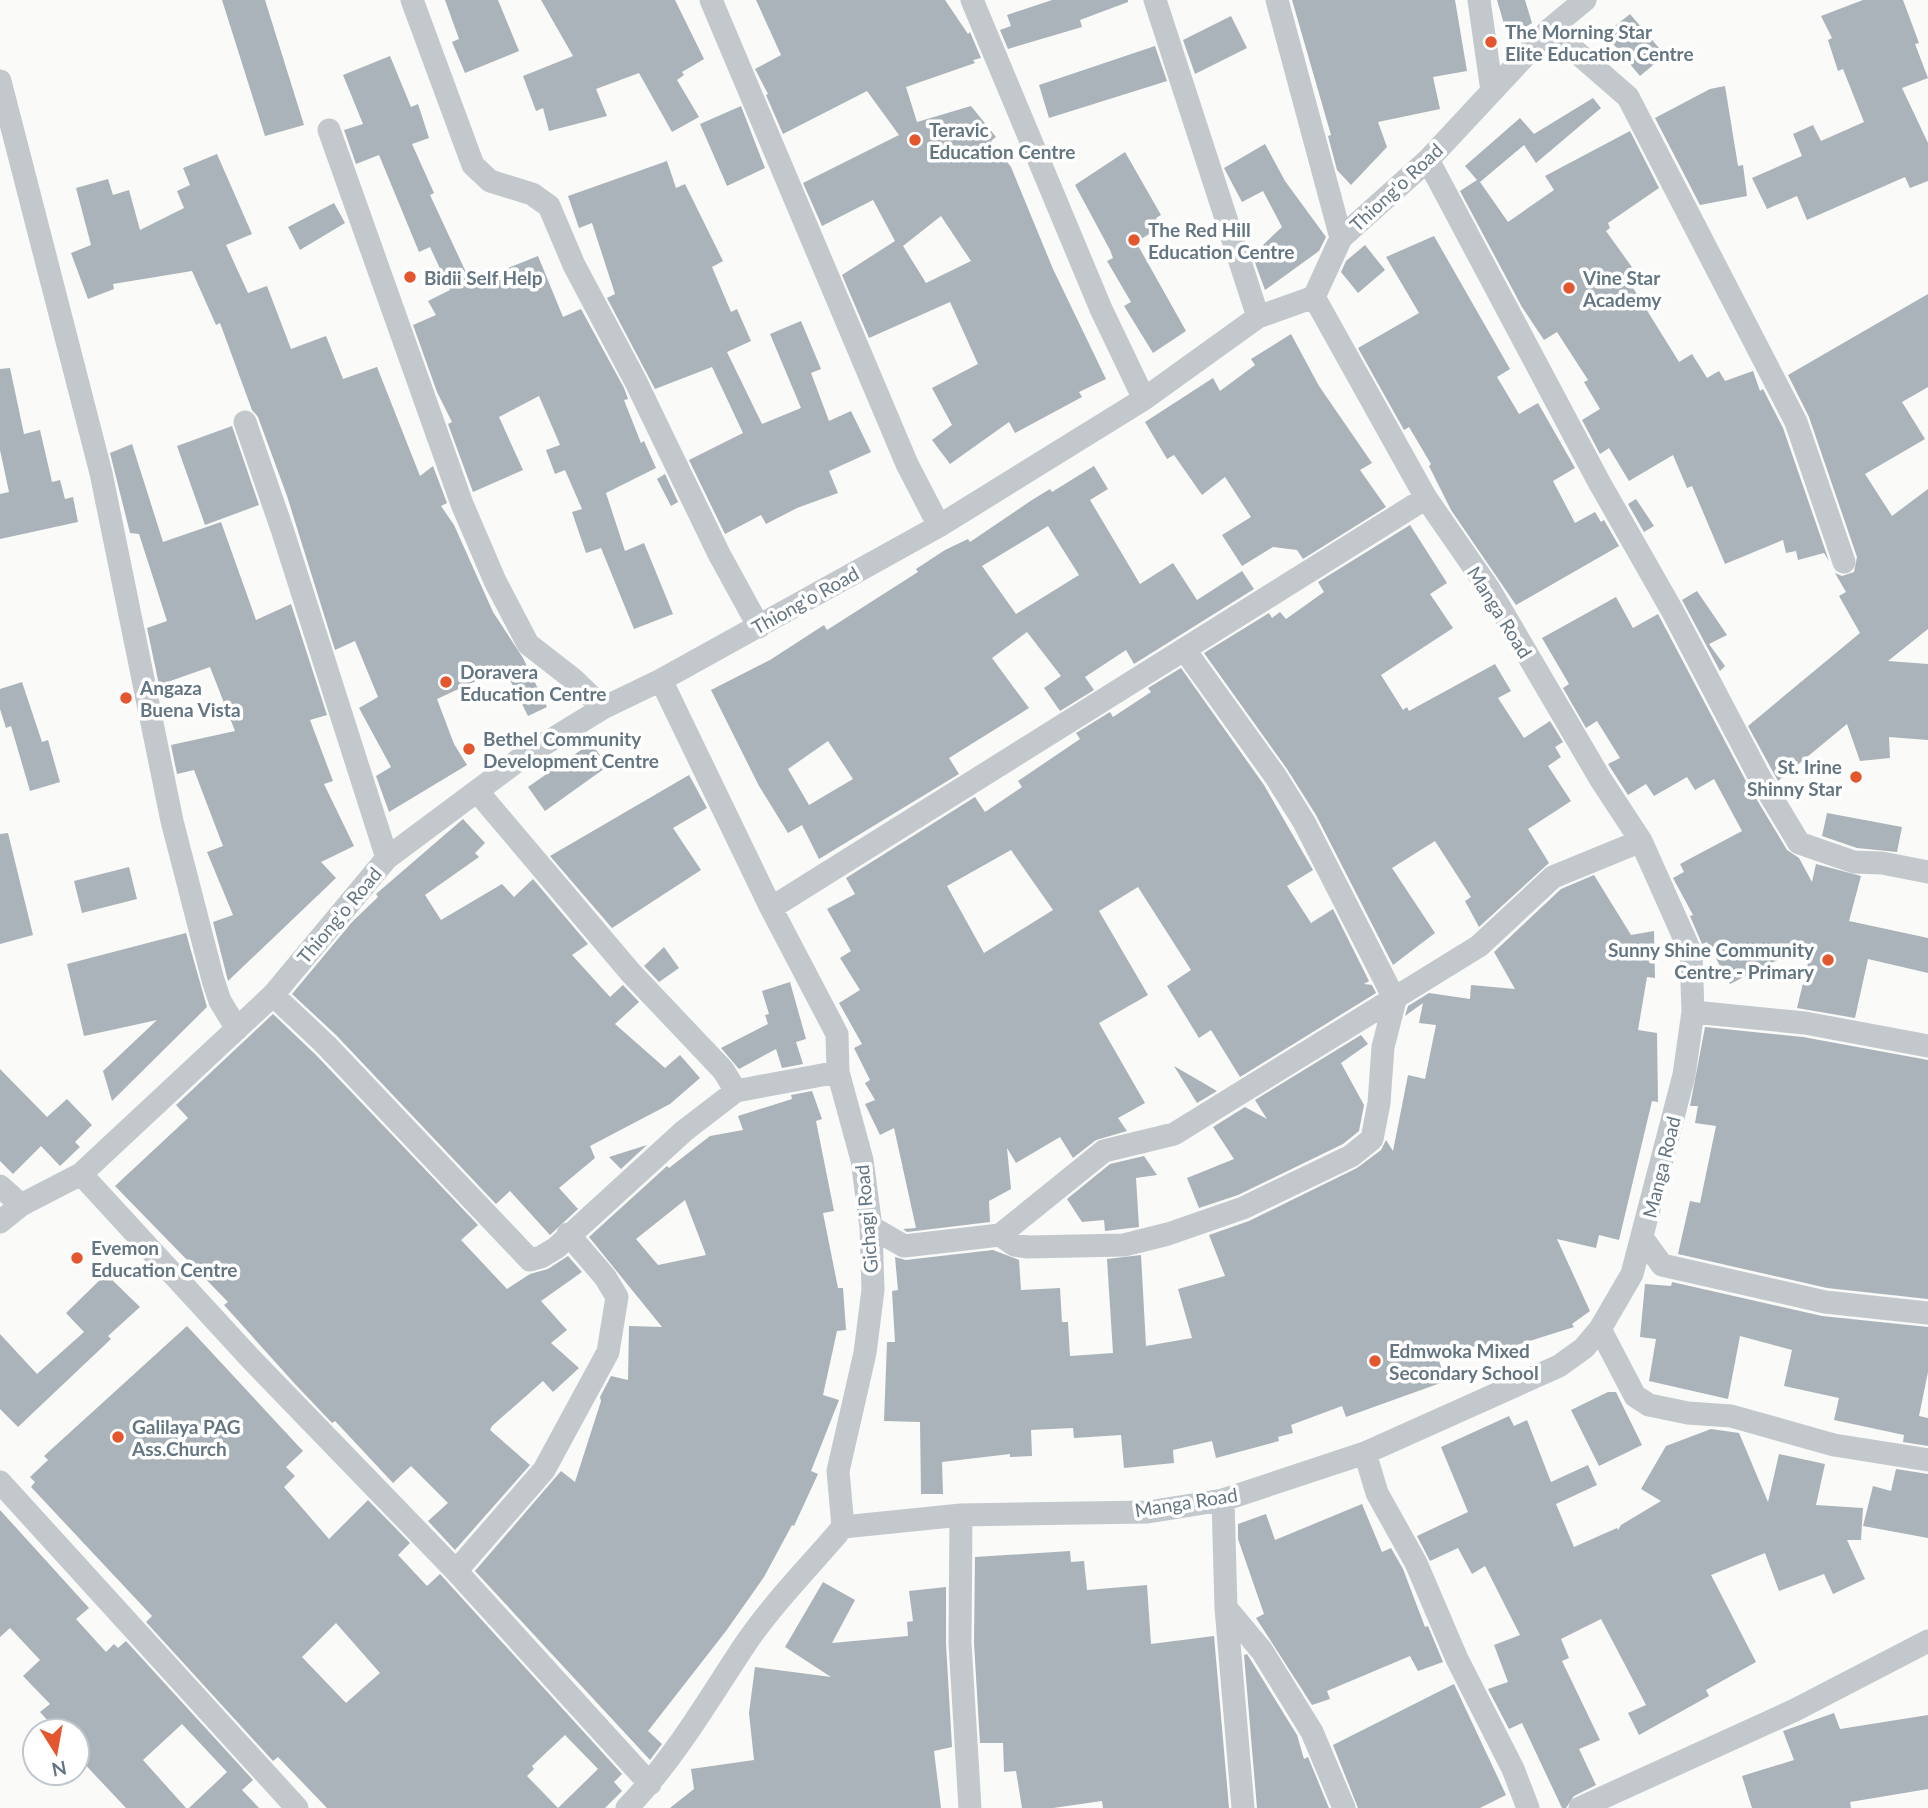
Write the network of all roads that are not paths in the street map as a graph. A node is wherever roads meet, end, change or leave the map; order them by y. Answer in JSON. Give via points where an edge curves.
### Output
{"nodes":[{"id":1,"x":412,"y":0,"type":"edge"},
{"id":2,"x":710,"y":0,"type":"edge"},
{"id":3,"x":972,"y":0,"type":"edge"},
{"id":4,"x":1155,"y":0,"type":"edge"},
{"id":5,"x":1277,"y":0,"type":"edge"},
{"id":6,"x":1479,"y":0,"type":"edge"},
{"id":7,"x":1585,"y":0,"type":"edge"},
{"id":8,"x":1550,"y":29,"type":"junction"},
{"id":9,"x":0,"y":81,"type":"edge"},
{"id":10,"x":1492,"y":91,"type":"junction"},
{"id":11,"x":329,"y":130,"type":"dead end"},
{"id":12,"x":1428,"y":160,"type":"junction"},
{"id":13,"x":1340,"y":238,"type":"junction"},
{"id":14,"x":1314,"y":297,"type":"junction"},
{"id":15,"x":1258,"y":317,"type":"junction"},
{"id":16,"x":1144,"y":399,"type":"junction"},
{"id":17,"x":245,"y":422,"type":"dead end"},
{"id":18,"x":1426,"y":498,"type":"junction"},
{"id":19,"x":939,"y":526,"type":"junction"},
{"id":20,"x":1844,"y":562,"type":"dead end"},
{"id":21,"x":759,"y":627,"type":"junction"},
{"id":22,"x":1184,"y":649,"type":"junction"},
{"id":23,"x":661,"y":680,"type":"junction"},
{"id":24,"x":603,"y":708,"type":"junction"},
{"id":25,"x":477,"y":791,"type":"junction"},
{"id":26,"x":1642,"y":841,"type":"junction"},
{"id":27,"x":387,"y":858,"type":"junction"},
{"id":28,"x":1928,"y":872,"type":"edge"},
{"id":29,"x":771,"y":908,"type":"junction"},
{"id":30,"x":273,"y":995,"type":"junction"},
{"id":31,"x":1395,"y":1000,"type":"junction"},
{"id":32,"x":1692,"y":1012,"type":"junction"},
{"id":33,"x":237,"y":1029,"type":"junction"},
{"id":34,"x":1928,"y":1046,"type":"edge"},
{"id":35,"x":838,"y":1072,"type":"junction"},
{"id":36,"x":736,"y":1091,"type":"junction"},
{"id":37,"x":81,"y":1174,"type":"junction"},
{"id":38,"x":0,"y":1186,"type":"edge"},
{"id":39,"x":21,"y":1205,"type":"junction"},
{"id":40,"x":0,"y":1222,"type":"edge"},
{"id":41,"x":871,"y":1227,"type":"junction"},
{"id":42,"x":568,"y":1234,"type":"junction"},
{"id":43,"x":1000,"y":1236,"type":"junction"},
{"id":44,"x":1643,"y":1240,"type":"junction"},
{"id":45,"x":1928,"y":1313,"type":"edge"},
{"id":46,"x":1600,"y":1329,"type":"junction"},
{"id":47,"x":1364,"y":1453,"type":"junction"},
{"id":48,"x":1928,"y":1460,"type":"edge"},
{"id":49,"x":0,"y":1482,"type":"edge"},
{"id":50,"x":1223,"y":1500,"type":"junction"},
{"id":51,"x":961,"y":1515,"type":"junction"},
{"id":52,"x":843,"y":1527,"type":"junction"},
{"id":53,"x":456,"y":1571,"type":"junction"},
{"id":54,"x":1226,"y":1608,"type":"junction"},
{"id":55,"x":1928,"y":1641,"type":"edge"},
{"id":56,"x":650,"y":1784,"type":"junction"},
{"id":57,"x":297,"y":1808,"type":"edge"},
{"id":58,"x":627,"y":1808,"type":"edge"},
{"id":59,"x":970,"y":1808,"type":"edge"},
{"id":60,"x":1243,"y":1808,"type":"edge"},
{"id":61,"x":1344,"y":1808,"type":"edge"},
{"id":62,"x":1528,"y":1808,"type":"edge"},
{"id":63,"x":1580,"y":1808,"type":"edge"}],
"edges":[{"from":1,"to":21,"type":"street","via":[[473,165],[490,181],[532,194],[549,206],[574,265]]},
{"from":2,"to":19,"type":"street","via":[[907,464]]},
{"from":3,"to":16,"type":"street","via":[[1101,309]]},
{"from":4,"to":15,"type":"street"},
{"from":5,"to":13,"type":"street"},
{"from":6,"to":10,"type":"street"},
{"from":7,"to":8,"type":"street","name":"Thiong'o Road"},
{"from":8,"to":10,"type":"street","name":"Thiong'o Road"},
{"from":8,"to":20,"type":"street","via":[[1628,97],[1796,422]]},
{"from":9,"to":33,"type":"street","via":[[101,473],[172,821],[213,980]]},
{"from":10,"to":12,"type":"street","name":"Thiong'o Road"},
{"from":11,"to":24,"type":"street","via":[[462,504],[495,580],[528,645]]},
{"from":12,"to":13,"type":"street","name":"Thiong'o Road"},
{"from":12,"to":28,"type":"street","via":[[1760,778],[1800,843],[1854,862]]},
{"from":13,"to":14,"type":"street","name":"Thiong'o Road"},
{"from":14,"to":15,"type":"street","name":"Thiong'o Road"},
{"from":14,"to":18,"type":"street","name":"Manga Road"},
{"from":15,"to":16,"type":"street","name":"Thiong'o Road"},
{"from":16,"to":19,"type":"street","name":"Thiong'o Road"},
{"from":17,"to":27,"type":"street"},
{"from":18,"to":22,"type":"street"},
{"from":18,"to":26,"type":"street","name":"Manga Road","via":[[1489,589]]},
{"from":19,"to":21,"type":"street","name":"Thiong'o Road"},
{"from":21,"to":23,"type":"street","name":"Thiong'o Road"},
{"from":22,"to":29,"type":"street"},
{"from":22,"to":31,"type":"street","via":[[1304,822]]},
{"from":23,"to":24,"type":"street","name":"Thiong'o Road"},
{"from":23,"to":29,"type":"street","name":"Gichagi Road"},
{"from":24,"to":25,"type":"street","name":"Thiong'o Road"},
{"from":25,"to":27,"type":"street","name":"Thiong'o Road"},
{"from":25,"to":36,"type":"street","via":[[631,973],[723,1070]]},
{"from":26,"to":31,"type":"street","via":[[1553,877],[1479,946]]},
{"from":26,"to":32,"type":"street","name":"Manga Road","via":[[1691,953]]},
{"from":27,"to":30,"type":"street","name":"Thiong'o Road"},
{"from":29,"to":35,"type":"street","name":"Gichagi Road","via":[[837,1034]]},
{"from":30,"to":33,"type":"street","name":"Thiong'o Road"},
{"from":30,"to":42,"type":"street","via":[[530,1260],[556,1248]]},
{"from":31,"to":43,"type":"street","via":[[1174,1134],[1104,1151]]},
{"from":31,"to":43,"type":"street","via":[[1383,1048],[1372,1139],[1351,1156],[1243,1208],[1124,1245],[1028,1247]]},
{"from":32,"to":34,"type":"street","via":[[1805,1023]]},
{"from":32,"to":44,"type":"street","name":"Manga Road","via":[[1684,1075]]},
{"from":33,"to":37,"type":"street","name":"Thiong'o Road"},
{"from":35,"to":36,"type":"street"},
{"from":35,"to":41,"type":"street","name":"Gichagi Road","via":[[862,1160]]},
{"from":36,"to":42,"type":"street"},
{"from":37,"to":39,"type":"street","name":"Thiong'o Road"},
{"from":37,"to":53,"type":"street"},
{"from":38,"to":39,"type":"street"},
{"from":39,"to":40,"type":"street","name":"Thiong'o Road"},
{"from":41,"to":43,"type":"street","via":[[904,1246]]},
{"from":41,"to":52,"type":"street","name":"Gichagi Road","via":[[873,1290],[865,1353],[838,1471]]},
{"from":42,"to":53,"type":"street","via":[[617,1297],[608,1352],[544,1470]]},
{"from":44,"to":45,"type":"street","via":[[1662,1265],[1825,1302]]},
{"from":44,"to":46,"type":"street","name":"Manga Road","via":[[1632,1274]]},
{"from":46,"to":47,"type":"street","name":"Manga Road","via":[[1559,1366]]},
{"from":46,"to":48,"type":"street","via":[[1635,1396],[1649,1405],[1731,1416],[1834,1445]]},
{"from":47,"to":50,"type":"street","name":"Manga Road"},
{"from":47,"to":62,"type":"street","via":[[1377,1493],[1416,1563]]},
{"from":49,"to":57,"type":"street"},
{"from":50,"to":51,"type":"street","name":"Manga Road","via":[[1149,1512]]},
{"from":50,"to":54,"type":"street"},
{"from":51,"to":52,"type":"street","name":"Manga Road"},
{"from":51,"to":59,"type":"street","via":[[960,1643]]},
{"from":52,"to":56,"type":"street","via":[[748,1640]]},
{"from":53,"to":56,"type":"street"},
{"from":54,"to":60,"type":"street"},
{"from":54,"to":61,"type":"street","via":[[1262,1651],[1312,1732]]},
{"from":55,"to":63,"type":"street","via":[[1795,1710]]},
{"from":56,"to":58,"type":"street"}]}
